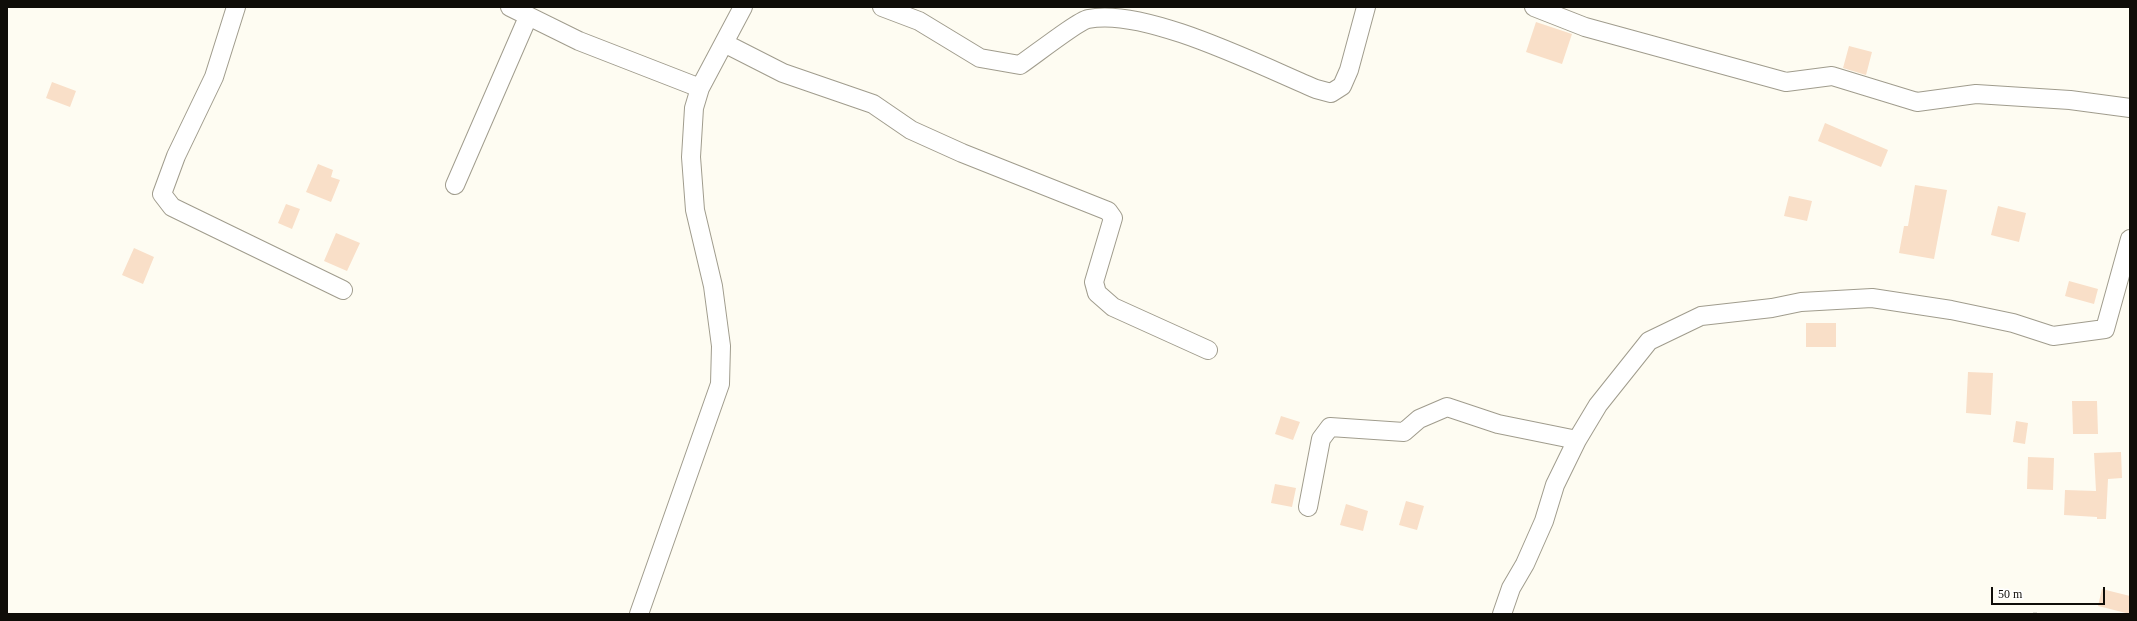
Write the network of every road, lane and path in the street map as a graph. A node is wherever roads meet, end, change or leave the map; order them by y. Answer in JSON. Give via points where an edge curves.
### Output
{"nodes":[{"id":1,"x":236,"y":7,"type":"edge"},
{"id":2,"x":510,"y":7,"type":"edge"},
{"id":3,"x":744,"y":7,"type":"edge"},
{"id":4,"x":882,"y":7,"type":"edge"},
{"id":5,"x":1366,"y":7,"type":"edge"},
{"id":6,"x":1534,"y":7,"type":"edge"},
{"id":7,"x":528,"y":17,"type":"junction"},
{"id":8,"x":724,"y":43,"type":"junction"},
{"id":9,"x":700,"y":88,"type":"junction"},
{"id":10,"x":2130,"y":108,"type":"edge"},
{"id":11,"x":455,"y":185,"type":"dead end"},
{"id":12,"x":2130,"y":239,"type":"edge"},
{"id":13,"x":343,"y":290,"type":"dead end"},
{"id":14,"x":1208,"y":350,"type":"dead end"},
{"id":15,"x":1577,"y":440,"type":"junction"},
{"id":16,"x":1308,"y":507,"type":"dead end"},
{"id":17,"x":639,"y":614,"type":"edge"},
{"id":18,"x":1502,"y":614,"type":"edge"},
{"id":19,"x":2033,"y":614,"type":"edge"},
{"id":20,"x":2037,"y":614,"type":"edge"}],
"edges":[{"from":1,"to":13,"type":"street","via":[[214,77],[176,156],[162,194],[172,207]]},
{"from":2,"to":7,"type":"street"},
{"from":3,"to":8,"type":"street"},
{"from":4,"to":5,"type":"street","via":[[919,21],[980,58],[1020,65],[1087,19],[1118,18],[1183,34],[1331,93],[1342,86],[1349,70]]},
{"from":6,"to":10,"type":"street","via":[[1586,27],[1786,82],[1832,76],[1917,102],[1976,94],[2070,100]]},
{"from":7,"to":9,"type":"street","via":[[579,41]]},
{"from":7,"to":11,"type":"street"},
{"from":8,"to":9,"type":"street"},
{"from":8,"to":14,"type":"street","via":[[783,73],[873,104],[911,130],[1108,211],[1113,218],[1094,282],[1096,294],[1113,307]]},
{"from":9,"to":17,"type":"street","via":[[694,108],[691,157],[695,210],[713,286],[721,346],[720,384]]},
{"from":12,"to":15,"type":"street","via":[[2105,329],[2053,336],[2013,323],[1872,298],[1801,302],[1700,316],[1649,341],[1598,404]]},
{"from":15,"to":16,"type":"street","via":[[1498,424],[1447,407],[1419,419],[1404,432],[1330,427],[1321,439]]},
{"from":15,"to":18,"type":"street","via":[[1555,485],[1544,521],[1511,588]]},
{"from":19,"to":20,"type":"path"}]}
